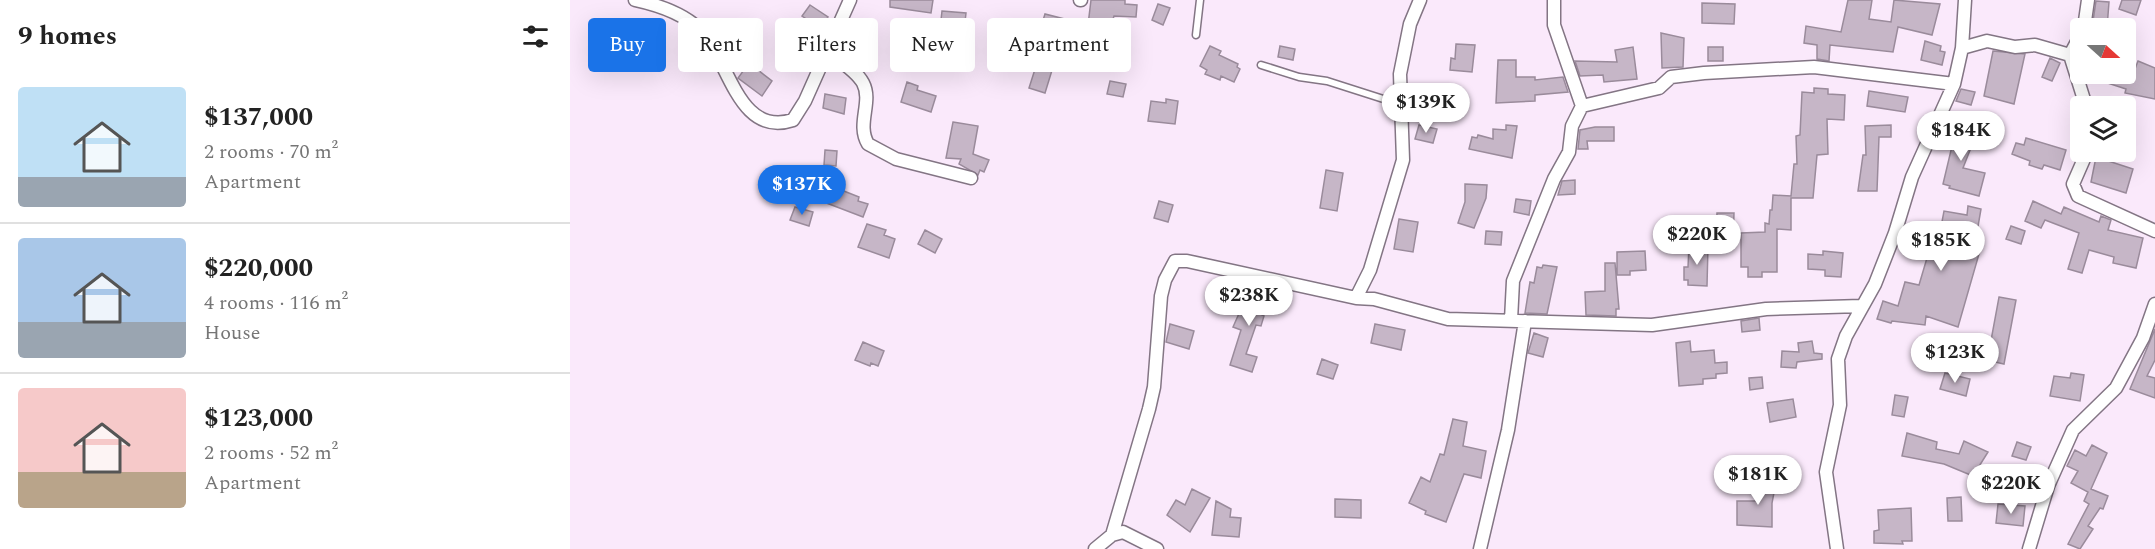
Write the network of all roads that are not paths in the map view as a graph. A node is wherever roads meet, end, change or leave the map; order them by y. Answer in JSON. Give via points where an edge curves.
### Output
{"nodes":[{"id":1,"x":635,"y":0,"type":"edge"},
{"id":2,"x":850,"y":0,"type":"edge"},
{"id":3,"x":1200,"y":0,"type":"edge"},
{"id":4,"x":1420,"y":0,"type":"edge"},
{"id":5,"x":1554,"y":0,"type":"edge"},
{"id":6,"x":1965,"y":0,"type":"edge"},
{"id":7,"x":2088,"y":0,"type":"edge"},
{"id":8,"x":842,"y":18,"type":"edge"},
{"id":9,"x":2085,"y":18,"type":"edge"},
{"id":10,"x":1196,"y":35,"type":"dead end"},
{"id":11,"x":1962,"y":48,"type":"junction"},
{"id":12,"x":2070,"y":55,"type":"edge"},
{"id":13,"x":1262,"y":65,"type":"dead end"},
{"id":14,"x":818,"y":72,"type":"edge"},
{"id":15,"x":851,"y":72,"type":"edge"},
{"id":16,"x":1954,"y":84,"type":"junction"},
{"id":17,"x":1399,"y":104,"type":"junction"},
{"id":18,"x":1581,"y":106,"type":"junction"},
{"id":19,"x":2083,"y":162,"type":"edge"},
{"id":20,"x":971,"y":178,"type":"dead end"},
{"id":21,"x":2155,"y":231,"type":"edge"},
{"id":22,"x":1356,"y":298,"type":"junction"},
{"id":23,"x":2155,"y":304,"type":"edge"},
{"id":24,"x":1861,"y":306,"type":"junction"},
{"id":25,"x":1511,"y":320,"type":"junction"},
{"id":26,"x":1525,"y":321,"type":"junction"},
{"id":27,"x":1112,"y":535,"type":"junction"},
{"id":28,"x":1095,"y":549,"type":"edge"},
{"id":29,"x":1157,"y":549,"type":"edge"},
{"id":30,"x":1480,"y":549,"type":"edge"},
{"id":31,"x":1837,"y":549,"type":"edge"},
{"id":32,"x":2029,"y":549,"type":"edge"}],
"edges":[{"from":1,"to":14,"type":"street","via":[[678,14],[700,30],[740,97],[767,124],[793,120]]},
{"from":2,"to":8,"type":"street"},
{"from":3,"to":10,"type":"lane"},
{"from":4,"to":17,"type":"street","via":[[1410,24],[1400,74]]},
{"from":5,"to":18,"type":"street","via":[[1554,25]]},
{"from":6,"to":11,"type":"street"},
{"from":7,"to":9,"type":"street"},
{"from":11,"to":12,"type":"street","via":[[1987,41],[2015,47],[2035,45]]},
{"from":11,"to":16,"type":"street"},
{"from":13,"to":17,"type":"lane"},
{"from":15,"to":20,"type":"street","via":[[864,84],[862,127],[868,144],[896,159]]},
{"from":16,"to":18,"type":"street","via":[[1814,67],[1704,73],[1671,77],[1659,88]]},
{"from":16,"to":24,"type":"street","via":[[1912,177],[1875,284]]},
{"from":17,"to":22,"type":"street","via":[[1403,160],[1370,270]]},
{"from":18,"to":25,"type":"street","via":[[1572,126],[1569,152],[1554,179],[1513,281]]},
{"from":19,"to":21,"type":"street","via":[[2073,184],[2078,196]]},
{"from":22,"to":25,"type":"street","via":[[1374,299],[1448,319]]},
{"from":22,"to":27,"type":"street","via":[[1175,261],[1161,296],[1149,410]]},
{"from":23,"to":32,"type":"street","via":[[2143,338],[2116,388],[2073,430],[2048,486]]},
{"from":24,"to":26,"type":"street","via":[[1766,309],[1652,325]]},
{"from":24,"to":31,"type":"street","via":[[1838,359],[1840,405],[1826,472]]},
{"from":25,"to":26,"type":"street"},
{"from":26,"to":30,"type":"street","via":[[1508,430]]},
{"from":27,"to":28,"type":"street"},
{"from":27,"to":29,"type":"street","via":[[1123,532]]}]}
